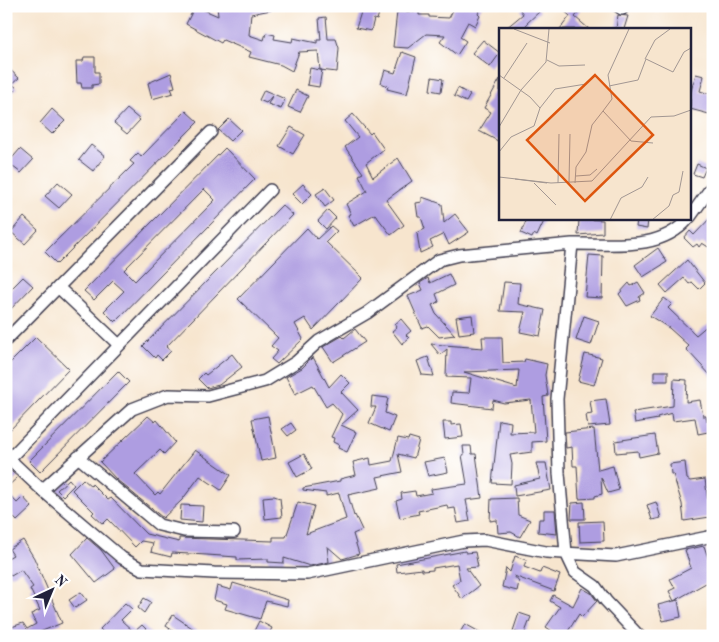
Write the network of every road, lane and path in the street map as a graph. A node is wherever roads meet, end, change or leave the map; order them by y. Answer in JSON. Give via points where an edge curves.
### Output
{"nodes":[{"id":1,"x":211,"y":132,"type":"dead end"},
{"id":2,"x":713,"y":185,"type":"edge"},
{"id":3,"x":270,"y":190,"type":"dead end"},
{"id":4,"x":692,"y":214,"type":"edge"},
{"id":5,"x":687,"y":220,"type":"edge"},
{"id":6,"x":572,"y":244,"type":"junction"},
{"id":7,"x":58,"y":287,"type":"junction"},
{"id":8,"x":6,"y":340,"type":"edge"},
{"id":9,"x":118,"y":344,"type":"junction"},
{"id":10,"x":8,"y":457,"type":"edge"},
{"id":11,"x":78,"y":457,"type":"junction"},
{"id":12,"x":42,"y":490,"type":"junction"},
{"id":13,"x":234,"y":532,"type":"dead end"},
{"id":14,"x":713,"y":536,"type":"edge"},
{"id":15,"x":566,"y":553,"type":"junction"},
{"id":16,"x":639,"y":636,"type":"edge"}],
"edges":[{"from":1,"to":7,"type":"street"},
{"from":2,"to":4,"type":"street"},
{"from":3,"to":9,"type":"street"},
{"from":5,"to":6,"type":"street","via":[[673,232],[648,242]]},
{"from":6,"to":11,"type":"street","via":[[459,255],[439,260],[265,381],[208,396],[168,395],[155,399],[132,409]]},
{"from":6,"to":15,"type":"street","via":[[556,399]]},
{"from":7,"to":8,"type":"street"},
{"from":7,"to":9,"type":"street"},
{"from":9,"to":10,"type":"street"},
{"from":10,"to":12,"type":"street"},
{"from":11,"to":12,"type":"street"},
{"from":11,"to":13,"type":"street","via":[[159,525],[184,531]]},
{"from":12,"to":15,"type":"street","via":[[122,558],[142,569],[307,574],[457,542],[485,540]]},
{"from":14,"to":15,"type":"street","via":[[616,556]]},
{"from":15,"to":16,"type":"street","via":[[575,572],[594,586]]}]}
